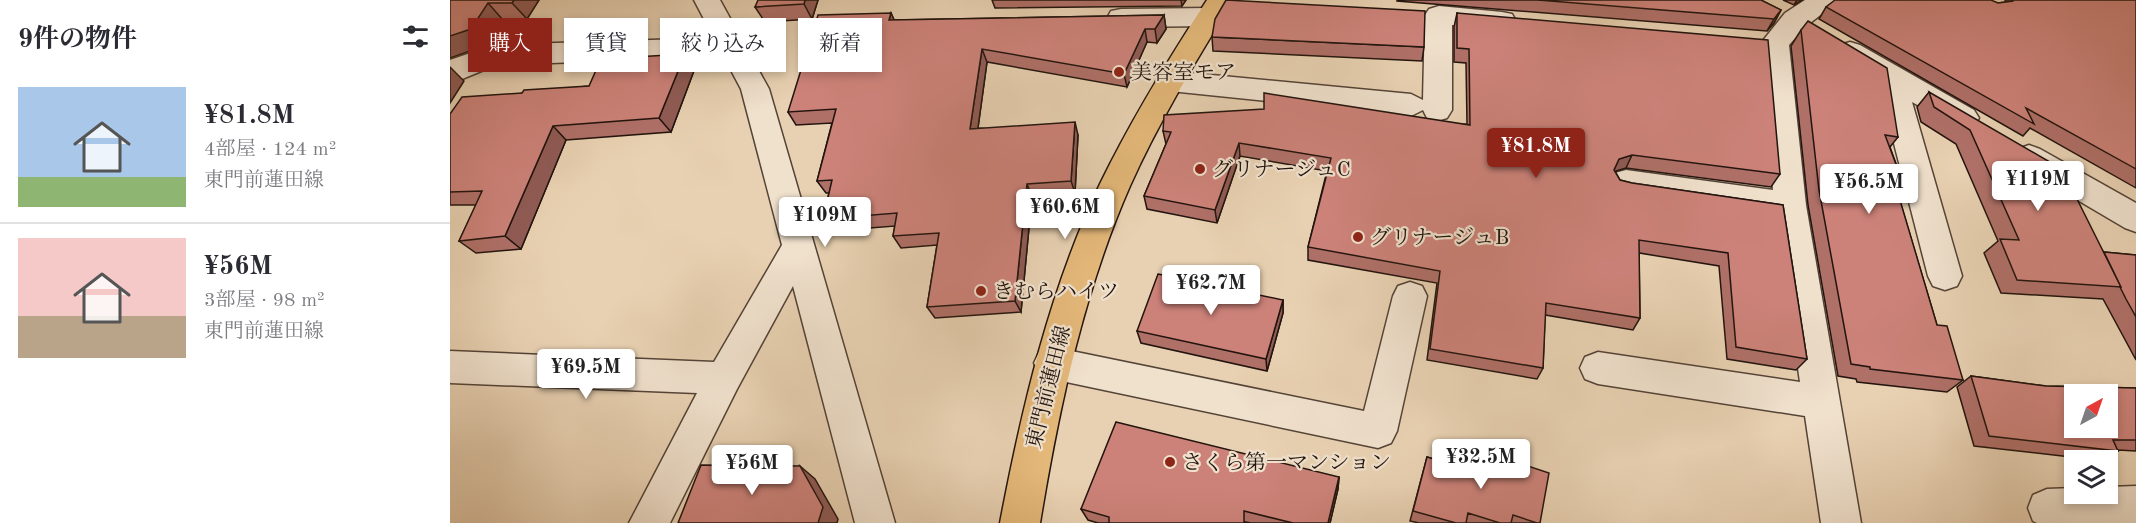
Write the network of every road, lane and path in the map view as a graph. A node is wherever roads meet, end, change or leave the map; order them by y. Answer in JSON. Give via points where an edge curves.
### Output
{"nodes":[{"id":1,"x":707,"y":0,"type":"edge"},
{"id":2,"x":1823,"y":0,"type":"edge"},
{"id":3,"x":1223,"y":5,"type":"edge"},
{"id":4,"x":717,"y":18,"type":"edge"},
{"id":5,"x":1092,"y":18,"type":"edge"},
{"id":6,"x":1532,"y":23,"type":"edge"},
{"id":7,"x":1772,"y":27,"type":"junction"},
{"id":8,"x":660,"y":49,"type":"edge"},
{"id":9,"x":746,"y":72,"type":"edge"},
{"id":10,"x":450,"y":74,"type":"edge"},
{"id":11,"x":1891,"y":76,"type":"junction"},
{"id":12,"x":1170,"y":81,"type":"junction"},
{"id":13,"x":1626,"y":182,"type":"edge"},
{"id":14,"x":1790,"y":205,"type":"junction"},
{"id":15,"x":2126,"y":213,"type":"edge"},
{"id":16,"x":2136,"y":240,"type":"edge"},
{"id":17,"x":798,"y":246,"type":"junction"},
{"id":18,"x":1945,"y":276,"type":"dead end"},
{"id":19,"x":1410,"y":296,"type":"dead end"},
{"id":20,"x":1052,"y":363,"type":"junction"},
{"id":21,"x":450,"y":368,"type":"edge"},
{"id":22,"x":1598,"y":368,"type":"dead end"},
{"id":23,"x":724,"y":378,"type":"junction"},
{"id":24,"x":1822,"y":402,"type":"junction"},
{"id":25,"x":2136,"y":505,"type":"edge"},
{"id":26,"x":2047,"y":508,"type":"dead end"},
{"id":27,"x":649,"y":523,"type":"edge"},
{"id":28,"x":875,"y":523,"type":"edge"},
{"id":29,"x":1020,"y":523,"type":"edge"},
{"id":30,"x":1841,"y":523,"type":"edge"}],
"edges":[{"from":1,"to":4,"type":"street"},
{"from":2,"to":7,"type":"street"},
{"from":3,"to":5,"type":"street"},
{"from":3,"to":12,"type":"main road","name":"東門前蓮田線"},
{"from":6,"to":12,"type":"street","via":[[1428,15],[1424,108]]},
{"from":7,"to":11,"type":"street"},
{"from":7,"to":14,"type":"street"},
{"from":8,"to":10,"type":"street","via":[[494,55]]},
{"from":9,"to":17,"type":"street","via":[[755,89]]},
{"from":11,"to":15,"type":"street"},
{"from":11,"to":18,"type":"street"},
{"from":12,"to":20,"type":"main road","name":"東門前蓮田線","via":[[1109,198],[1078,276]]},
{"from":13,"to":14,"type":"street"},
{"from":14,"to":24,"type":"street"},
{"from":15,"to":16,"type":"street"},
{"from":17,"to":23,"type":"street"},
{"from":17,"to":28,"type":"street"},
{"from":19,"to":20,"type":"street","via":[[1378,431]]},
{"from":20,"to":29,"type":"main road","name":"東門前蓮田線"},
{"from":21,"to":23,"type":"street"},
{"from":22,"to":24,"type":"street"},
{"from":23,"to":27,"type":"street"},
{"from":24,"to":30,"type":"street"},
{"from":25,"to":26,"type":"street"}]}
